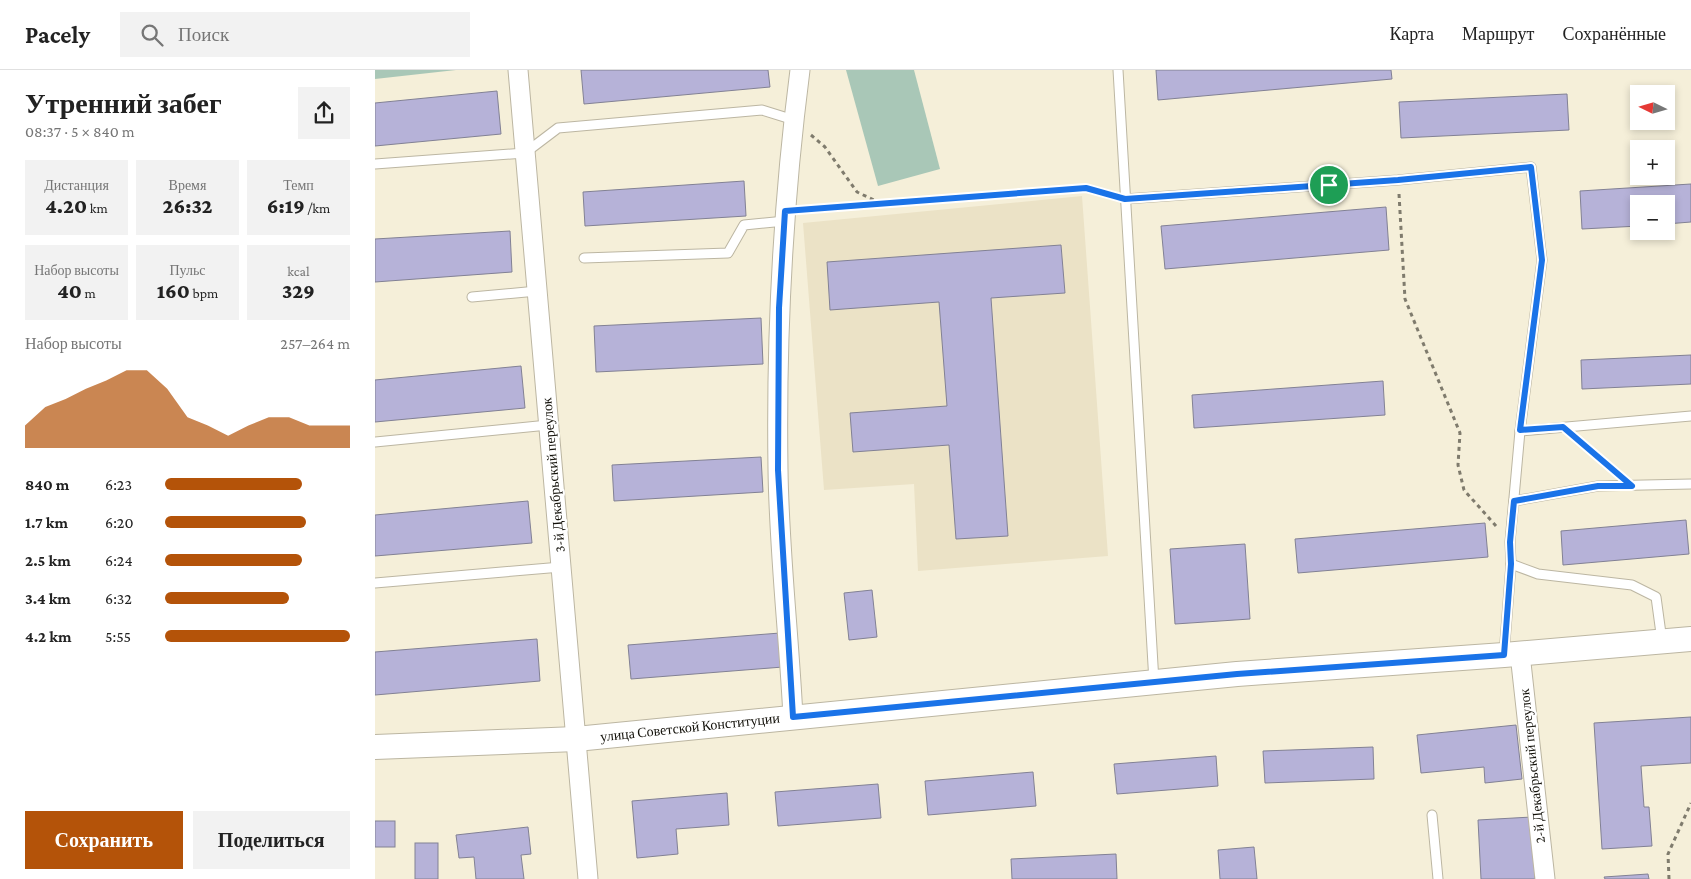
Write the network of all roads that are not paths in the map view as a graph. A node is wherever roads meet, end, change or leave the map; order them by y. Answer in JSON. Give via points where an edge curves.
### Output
{"nodes":[{"id":1,"x":518,"y":70,"type":"edge"},
{"id":2,"x":800,"y":70,"type":"edge"},
{"id":3,"x":1117,"y":70,"type":"edge"},
{"id":4,"x":794,"y":120,"type":"junction"},
{"id":5,"x":525,"y":153,"type":"junction"},
{"id":6,"x":375,"y":164,"type":"edge"},
{"id":7,"x":1125,"y":199,"type":"junction"},
{"id":8,"x":785,"y":216,"type":"junction"},
{"id":9,"x":583,"y":258,"type":"dead end"},
{"id":10,"x":537,"y":291,"type":"junction"},
{"id":11,"x":471,"y":297,"type":"dead end"},
{"id":12,"x":1691,"y":416,"type":"edge"},
{"id":13,"x":549,"y":424,"type":"junction"},
{"id":14,"x":1520,"y":430,"type":"junction"},
{"id":15,"x":375,"y":442,"type":"edge"},
{"id":16,"x":1691,"y":484,"type":"edge"},
{"id":17,"x":1514,"y":501,"type":"junction"},
{"id":18,"x":1511,"y":564,"type":"junction"},
{"id":19,"x":561,"y":567,"type":"junction"},
{"id":20,"x":375,"y":583,"type":"edge"},
{"id":21,"x":1691,"y":639,"type":"edge"},
{"id":22,"x":1662,"y":642,"type":"junction"},
{"id":23,"x":1512,"y":655,"type":"junction"},
{"id":24,"x":1154,"y":682,"type":"junction"},
{"id":25,"x":793,"y":717,"type":"junction"},
{"id":26,"x":576,"y":739,"type":"junction"},
{"id":27,"x":375,"y":747,"type":"edge"},
{"id":28,"x":1432,"y":816,"type":"dead end"},
{"id":29,"x":588,"y":879,"type":"edge"},
{"id":30,"x":1438,"y":879,"type":"edge"},
{"id":31,"x":1545,"y":879,"type":"edge"}],
"edges":[{"from":1,"to":5,"type":"street","name":"3-й Декабрьский переулок"},
{"from":2,"to":4,"type":"street"},
{"from":3,"to":7,"type":"lane"},
{"from":4,"to":5,"type":"lane","via":[[762,110],[558,128]]},
{"from":4,"to":8,"type":"street"},
{"from":5,"to":6,"type":"lane"},
{"from":5,"to":10,"type":"street","name":"3-й Декабрьский переулок"},
{"from":7,"to":14,"type":"lane","via":[[1398,180],[1531,167],[1542,260]]},
{"from":7,"to":24,"type":"lane"},
{"from":8,"to":9,"type":"lane","via":[[744,225],[728,252]]},
{"from":8,"to":25,"type":"street","via":[[779,308],[778,470]]},
{"from":10,"to":11,"type":"lane"},
{"from":10,"to":13,"type":"street","name":"3-й Декабрьский переулок"},
{"from":12,"to":14,"type":"lane"},
{"from":13,"to":15,"type":"lane"},
{"from":13,"to":19,"type":"street","name":"3-й Декабрьский переулок"},
{"from":14,"to":17,"type":"lane"},
{"from":16,"to":17,"type":"lane","via":[[1598,486]]},
{"from":17,"to":18,"type":"lane"},
{"from":18,"to":22,"type":"lane","via":[[1538,574],[1632,585],[1656,597]]},
{"from":18,"to":23,"type":"lane"},
{"from":19,"to":20,"type":"lane"},
{"from":19,"to":26,"type":"street","name":"3-й Декабрьский переулок"},
{"from":21,"to":22,"type":"street","name":"улица Советской Конституции"},
{"from":22,"to":23,"type":"street","name":"улица Советской Конституции"},
{"from":23,"to":24,"type":"street","name":"улица Советской Конституции"},
{"from":23,"to":31,"type":"street","name":"2-й Декабрьский переулок"},
{"from":24,"to":25,"type":"street","name":"улица Советской Конституции"},
{"from":25,"to":26,"type":"street","name":"улица Советской Конституции"},
{"from":26,"to":27,"type":"street","name":"улица Советской Конституции"},
{"from":26,"to":29,"type":"street","name":"3-й Декабрьский переулок"},
{"from":28,"to":30,"type":"lane"}]}
